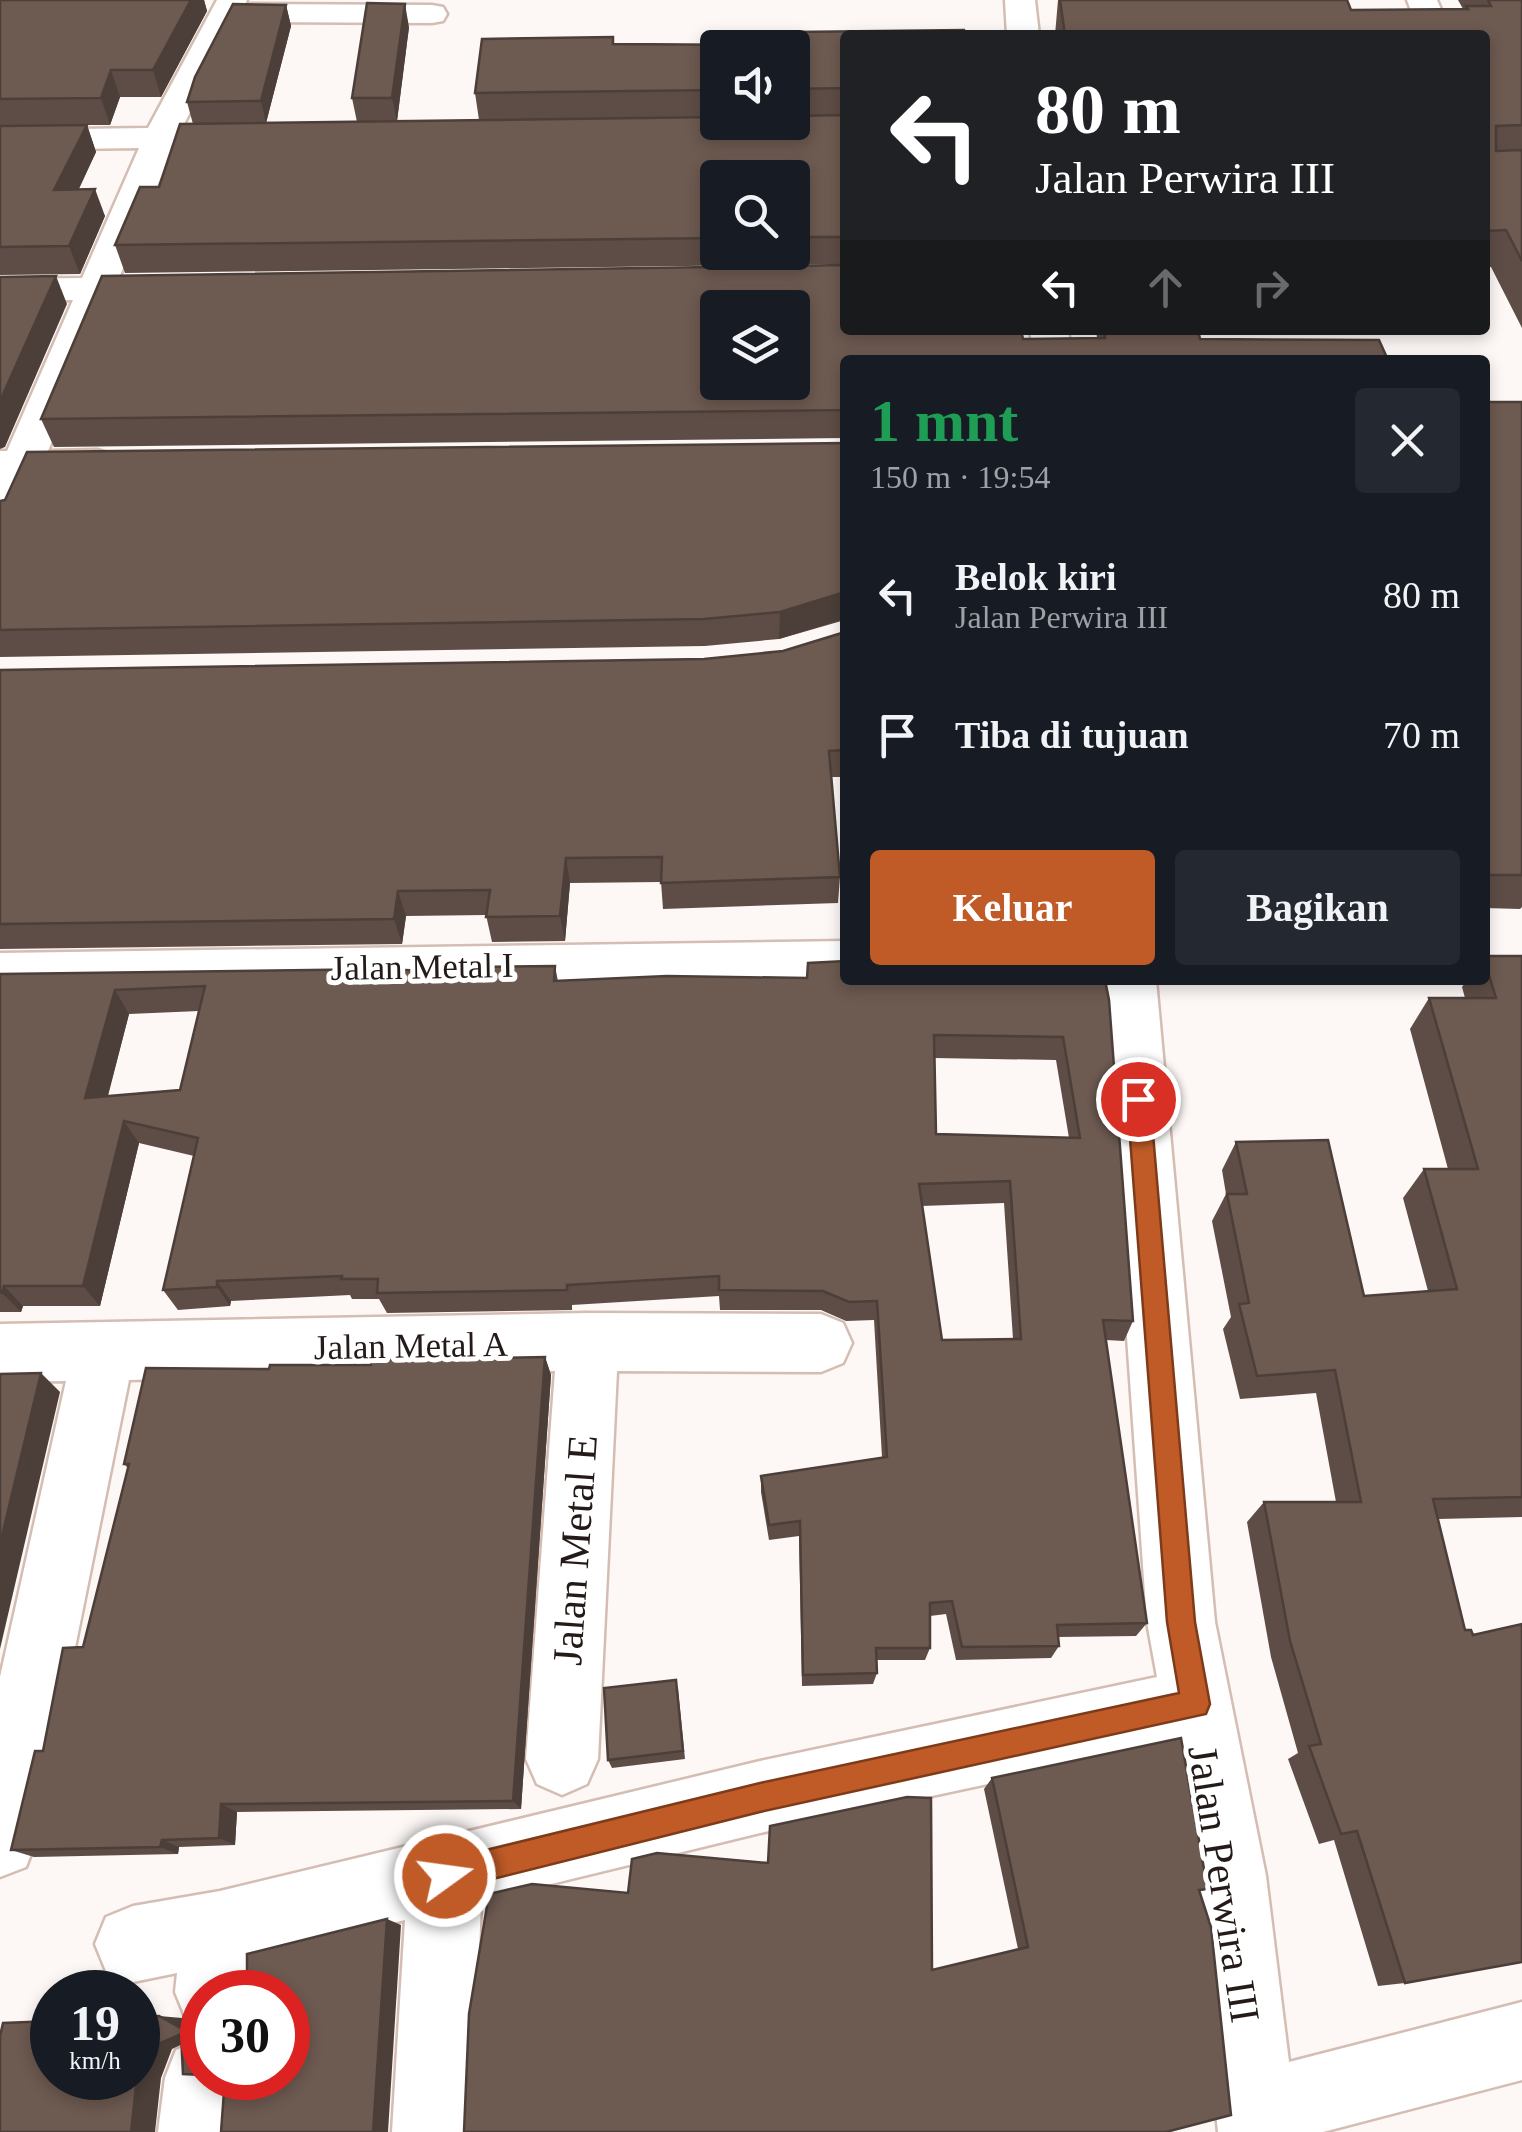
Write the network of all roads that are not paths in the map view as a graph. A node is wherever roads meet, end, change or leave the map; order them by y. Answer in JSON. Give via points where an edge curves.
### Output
{"nodes":[{"id":1,"x":1020,"y":0,"type":"edge"},
{"id":2,"x":1422,"y":0,"type":"edge"},
{"id":3,"x":228,"y":6,"type":"edge"},
{"id":4,"x":432,"y":14,"type":"dead end"},
{"id":5,"x":1022,"y":30,"type":"edge"},
{"id":6,"x":1434,"y":30,"type":"edge"},
{"id":7,"x":278,"y":136,"type":"edge"},
{"id":8,"x":160,"y":138,"type":"junction"},
{"id":9,"x":0,"y":140,"type":"edge"},
{"id":10,"x":212,"y":288,"type":"edge"},
{"id":11,"x":94,"y":289,"type":"junction"},
{"id":12,"x":0,"y":290,"type":"edge"},
{"id":13,"x":138,"y":462,"type":"edge"},
{"id":14,"x":10,"y":464,"type":"edge"},
{"id":15,"x":0,"y":516,"type":"edge"},
{"id":16,"x":840,"y":962,"type":"edge"},
{"id":17,"x":0,"y":974,"type":"edge"},
{"id":18,"x":1129,"y":985,"type":"edge"},
{"id":19,"x":588,"y":1342,"type":"junction"},
{"id":20,"x":821,"y":1343,"type":"dead end"},
{"id":21,"x":104,"y":1352,"type":"junction"},
{"id":22,"x":0,"y":1353,"type":"edge"},
{"id":23,"x":1188,"y":1666,"type":"junction"},
{"id":24,"x":562,"y":1758,"type":"dead end"},
{"id":25,"x":0,"y":1841,"type":"edge"},
{"id":26,"x":445,"y":1876,"type":"junction"},
{"id":27,"x":132,"y":1944,"type":"dead end"},
{"id":28,"x":217,"y":1960,"type":"edge"},
{"id":29,"x":1522,"y":2040,"type":"edge"},
{"id":30,"x":202,"y":2100,"type":"edge"},
{"id":31,"x":1257,"y":2121,"type":"edge"},
{"id":32,"x":198,"y":2132,"type":"edge"},
{"id":33,"x":432,"y":2132,"type":"edge"}],
"edges":[{"from":1,"to":5,"type":"street"},
{"from":2,"to":6,"type":"street"},
{"from":3,"to":4,"type":"street"},
{"from":3,"to":8,"type":"street"},
{"from":7,"to":8,"type":"street"},
{"from":8,"to":9,"type":"street"},
{"from":8,"to":11,"type":"street"},
{"from":10,"to":11,"type":"street"},
{"from":11,"to":12,"type":"street"},
{"from":11,"to":14,"type":"street"},
{"from":13,"to":14,"type":"street"},
{"from":14,"to":15,"type":"street"},
{"from":16,"to":17,"type":"street","name":"Jalan Metal I"},
{"from":18,"to":23,"type":"street","name":"Jalan Perwira III"},
{"from":19,"to":20,"type":"street","name":"Jalan Metal A"},
{"from":19,"to":21,"type":"street","name":"Jalan Metal A"},
{"from":19,"to":24,"type":"street","name":"Jalan Metal E"},
{"from":21,"to":22,"type":"street","name":"Jalan Metal A"},
{"from":21,"to":25,"type":"street"},
{"from":23,"to":26,"type":"street","via":[[760,1798]]},
{"from":23,"to":31,"type":"street","name":"Jalan Perwira III","via":[[1229,1876]]},
{"from":26,"to":28,"type":"street"},
{"from":26,"to":33,"type":"street"},
{"from":27,"to":28,"type":"street"},
{"from":29,"to":31,"type":"street"},
{"from":30,"to":32,"type":"street"}]}
